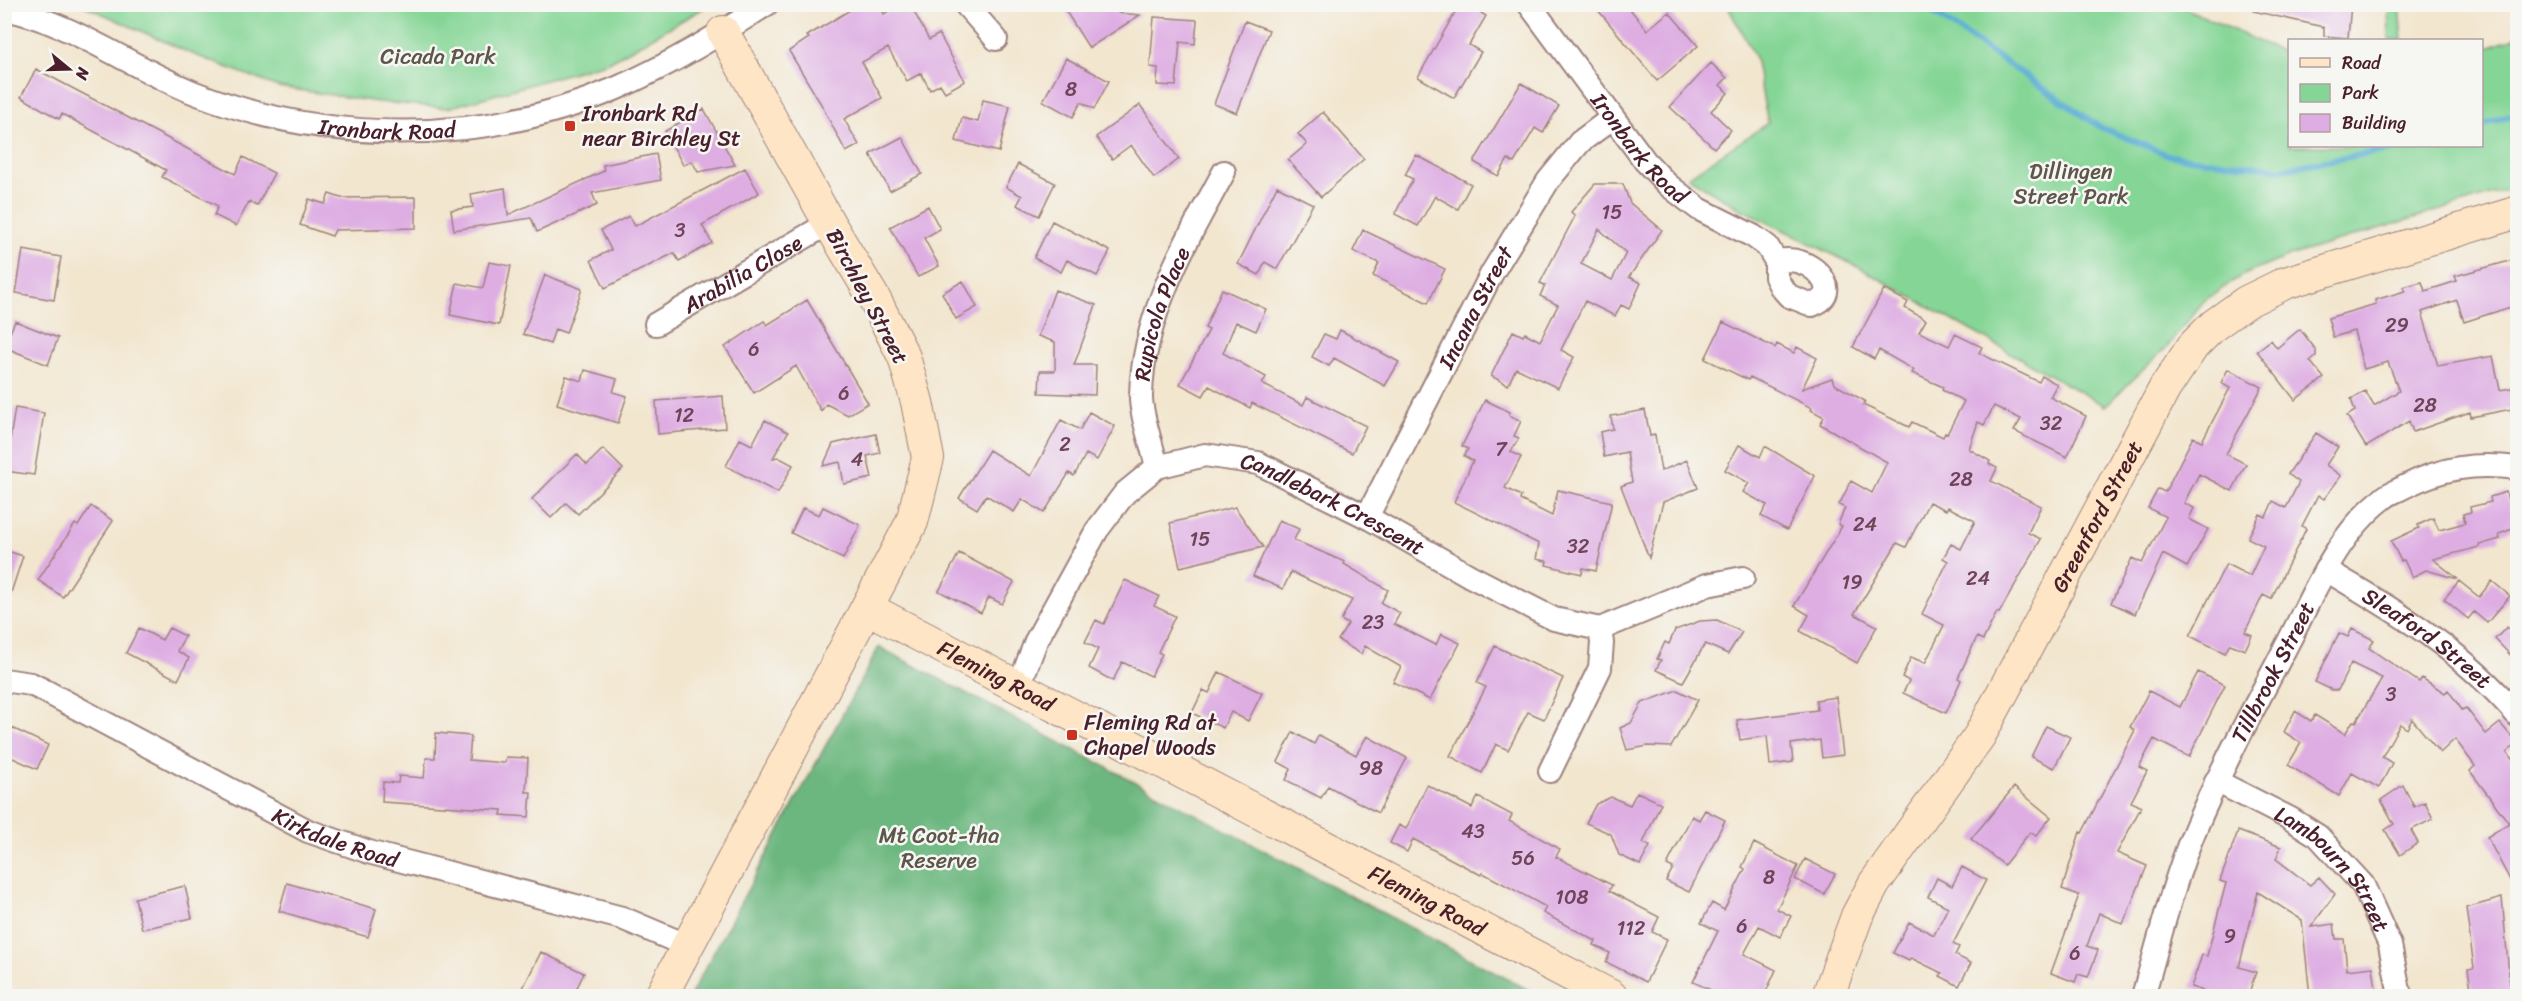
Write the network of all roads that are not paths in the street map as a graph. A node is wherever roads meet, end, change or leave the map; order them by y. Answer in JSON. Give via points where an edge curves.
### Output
{"nodes":[{"id":1,"x":768,"y":4,"type":"edge"},
{"id":2,"x":965,"y":4,"type":"edge"},
{"id":3,"x":1529,"y":4,"type":"edge"},
{"id":4,"x":4,"y":9,"type":"edge"},
{"id":5,"x":723,"y":32,"type":"junction"},
{"id":6,"x":996,"y":39,"type":"dead end"},
{"id":7,"x":1612,"y":118,"type":"junction"},
{"id":8,"x":1224,"y":172,"type":"dead end"},
{"id":9,"x":2517,"y":212,"type":"edge"},
{"id":10,"x":829,"y":224,"type":"junction"},
{"id":11,"x":1776,"y":261,"type":"dead end"},
{"id":12,"x":656,"y":324,"type":"dead end"},
{"id":13,"x":1157,"y":467,"type":"junction"},
{"id":14,"x":2517,"y":468,"type":"edge"},
{"id":15,"x":1366,"y":517,"type":"junction"},
{"id":16,"x":2326,"y":570,"type":"junction"},
{"id":17,"x":1743,"y":578,"type":"dead end"},
{"id":18,"x":867,"y":608,"type":"junction"},
{"id":19,"x":1600,"y":629,"type":"junction"},
{"id":20,"x":4,"y":680,"type":"edge"},
{"id":21,"x":1019,"y":687,"type":"junction"},
{"id":22,"x":2517,"y":716,"type":"edge"},
{"id":23,"x":1550,"y":771,"type":"dead end"},
{"id":24,"x":2216,"y":781,"type":"junction"},
{"id":25,"x":688,"y":946,"type":"junction"},
{"id":26,"x":661,"y":996,"type":"edge"},
{"id":27,"x":1611,"y":996,"type":"edge"},
{"id":28,"x":1828,"y":996,"type":"edge"},
{"id":29,"x":2143,"y":996,"type":"edge"},
{"id":30,"x":2400,"y":996,"type":"edge"}],
"edges":[{"from":1,"to":5,"type":"street","name":"Ironbark Road"},
{"from":2,"to":6,"type":"street"},
{"from":3,"to":7,"type":"street","name":"Ironbark Road"},
{"from":4,"to":5,"type":"street","name":"Ironbark Road","via":[[39,18],[160,79],[245,110],[319,126],[394,131],[463,127],[559,108],[615,89]]},
{"from":5,"to":10,"type":"street","name":"Birchley Street"},
{"from":7,"to":11,"type":"street","name":"Ironbark Road","via":[[1668,185],[1699,209],[1753,236],[1767,246]]},
{"from":7,"to":15,"type":"street","name":"Incana Street","via":[[1580,142],[1548,181],[1492,273]]},
{"from":8,"to":13,"type":"street","name":"Rupicola Place","via":[[1174,264],[1149,332],[1141,397]]},
{"from":9,"to":28,"type":"street","name":"Greenford Street","via":[[2285,283],[2246,302],[2193,346],[2165,388],[1980,735],[1874,884],[1857,916]]},
{"from":10,"to":12,"type":"street","name":"Arabilia Close"},
{"from":10,"to":18,"type":"street","name":"Birchley Street","via":[[904,357],[928,458],[912,522]]},
{"from":13,"to":15,"type":"street","name":"Candlebark Crescent","via":[[1205,455],[1258,463]]},
{"from":13,"to":21,"type":"street","name":"Candlebark Crescent","via":[[1125,493],[1097,530],[1036,641]]},
{"from":14,"to":16,"type":"street","name":"Tillbrook Street","via":[[2451,468],[2384,497],[2351,530]]},
{"from":15,"to":19,"type":"street","name":"Candlebark Crescent","via":[[1554,619]]},
{"from":16,"to":22,"type":"street","name":"Sleaford Street","via":[[2432,635],[2467,664]]},
{"from":16,"to":24,"type":"street","name":"Tillbrook Street"},
{"from":17,"to":19,"type":"street","via":[[1707,585]]},
{"from":18,"to":21,"type":"street","name":"Fleming Road"},
{"from":18,"to":25,"type":"street"},
{"from":19,"to":23,"type":"street","via":[[1600,668]]},
{"from":20,"to":25,"type":"street","name":"Kirkdale Road","via":[[31,684],[308,831],[372,852],[622,918]]},
{"from":21,"to":27,"type":"street","name":"Fleming Road"},
{"from":24,"to":29,"type":"street","name":"Tillbrook Street","via":[[2193,833]]},
{"from":24,"to":30,"type":"street","name":"Lambourn Street","via":[[2318,836],[2348,868],[2362,885],[2390,945]]},
{"from":25,"to":26,"type":"street"}]}
